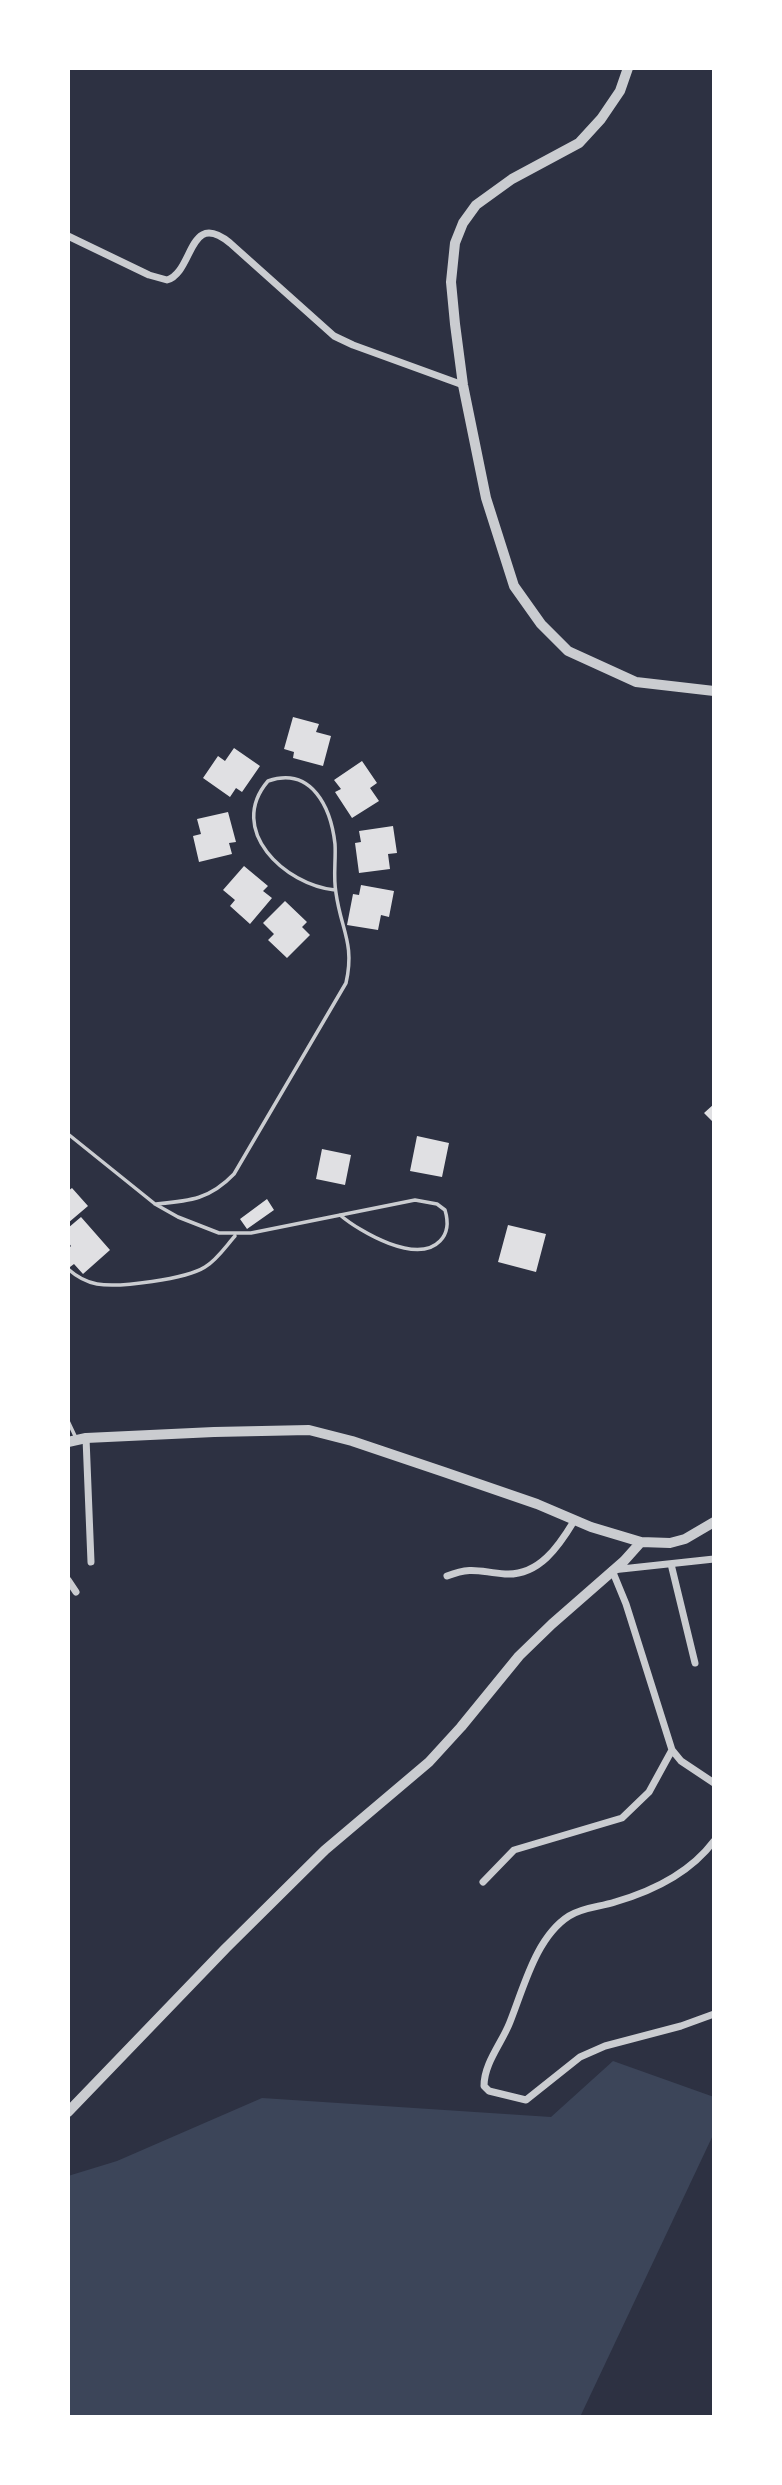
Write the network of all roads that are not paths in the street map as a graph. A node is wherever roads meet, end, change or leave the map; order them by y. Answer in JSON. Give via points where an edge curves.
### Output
{"nodes":[{"id":1,"x":628,"y":68,"type":"edge"},
{"id":2,"x":68,"y":236,"type":"edge"},
{"id":3,"x":463,"y":386,"type":"junction"},
{"id":4,"x":714,"y":691,"type":"edge"},
{"id":5,"x":335,"y":890,"type":"junction"},
{"id":6,"x":68,"y":1133,"type":"edge"},
{"id":7,"x":155,"y":1204,"type":"junction"},
{"id":8,"x":340,"y":1215,"type":"junction"},
{"id":9,"x":236,"y":1235,"type":"junction"},
{"id":10,"x":68,"y":1269,"type":"edge"},
{"id":11,"x":68,"y":1421,"type":"edge"},
{"id":12,"x":77,"y":1440,"type":"edge"},
{"id":13,"x":574,"y":1521,"type":"junction"},
{"id":14,"x":714,"y":1521,"type":"edge"},
{"id":15,"x":641,"y":1542,"type":"junction"},
{"id":16,"x":714,"y":1559,"type":"edge"},
{"id":17,"x":91,"y":1562,"type":"dead end"},
{"id":18,"x":671,"y":1564,"type":"junction"},
{"id":19,"x":612,"y":1570,"type":"junction"},
{"id":20,"x":447,"y":1577,"type":"dead end"},
{"id":21,"x":68,"y":1580,"type":"edge"},
{"id":22,"x":76,"y":1592,"type":"dead end"},
{"id":23,"x":695,"y":1663,"type":"dead end"},
{"id":24,"x":672,"y":1750,"type":"junction"},
{"id":25,"x":714,"y":1783,"type":"edge"},
{"id":26,"x":714,"y":1841,"type":"edge"},
{"id":27,"x":483,"y":1882,"type":"dead end"},
{"id":28,"x":714,"y":2014,"type":"edge"},
{"id":29,"x":68,"y":2112,"type":"edge"}],
"edges":[{"from":1,"to":3,"type":"street","via":[[620,91],[579,143],[512,179],[476,205],[463,223],[455,243],[451,282]]},
{"from":2,"to":3,"type":"street","via":[[167,280],[177,274],[198,239],[216,234],[334,336]]},
{"from":3,"to":4,"type":"street","via":[[502,552],[514,586],[541,624],[568,651],[636,682]]},
{"from":5,"to":5,"type":"lane","via":[[331,821],[318,795],[291,778],[268,781],[255,808],[256,834],[264,850],[297,879]]},
{"from":5,"to":7,"type":"lane","via":[[350,965],[346,983],[314,1041],[234,1174],[206,1196]]},
{"from":6,"to":7,"type":"lane"},
{"from":7,"to":9,"type":"lane","via":[[201,1228]]},
{"from":8,"to":8,"type":"lane","via":[[400,1202],[427,1202],[444,1210],[447,1226],[438,1243],[415,1249],[368,1234]]},
{"from":8,"to":9,"type":"lane"},
{"from":9,"to":10,"type":"lane","via":[[202,1269],[158,1281],[99,1285]]},
{"from":11,"to":12,"type":"lane"},
{"from":12,"to":13,"type":"street","via":[[309,1430],[502,1492]]},
{"from":12,"to":17,"type":"street"},
{"from":13,"to":15,"type":"street"},
{"from":13,"to":20,"type":"street","via":[[555,1552],[530,1569],[516,1574],[465,1570]]},
{"from":14,"to":15,"type":"street","via":[[685,1539]]},
{"from":15,"to":19,"type":"street"},
{"from":16,"to":18,"type":"street"},
{"from":18,"to":19,"type":"street"},
{"from":18,"to":23,"type":"street"},
{"from":19,"to":24,"type":"street"},
{"from":19,"to":29,"type":"street","via":[[519,1656],[429,1762],[325,1850]]},
{"from":21,"to":22,"type":"street"},
{"from":24,"to":25,"type":"street"},
{"from":24,"to":27,"type":"street","via":[[649,1792],[622,1818],[514,1850]]},
{"from":26,"to":28,"type":"street","via":[[677,1875],[643,1894],[568,1916],[551,1933],[484,2074],[484,2085],[489,2091],[526,2101],[580,2057]]}]}
